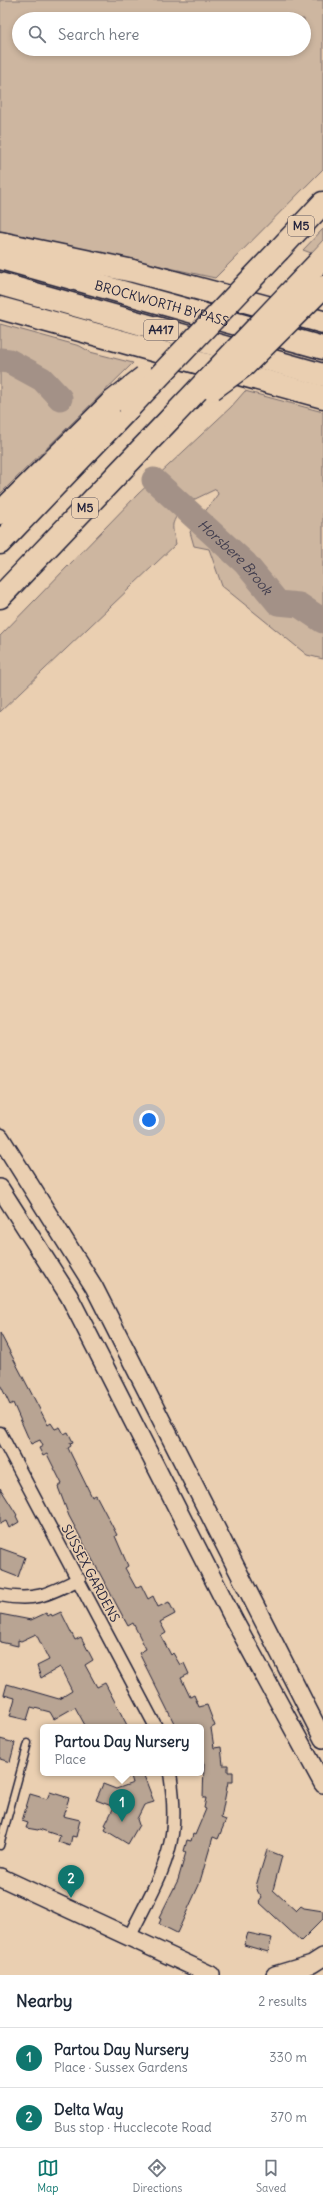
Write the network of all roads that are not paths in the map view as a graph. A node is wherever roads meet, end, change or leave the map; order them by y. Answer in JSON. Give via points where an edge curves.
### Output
{"nodes":[{"id":1,"x":323,"y":203,"type":"edge"},
{"id":2,"x":0,"y":243,"type":"edge"},
{"id":3,"x":0,"y":258,"type":"edge"},
{"id":4,"x":321,"y":259,"type":"edge"},
{"id":5,"x":0,"y":284,"type":"edge"},
{"id":6,"x":323,"y":287,"type":"edge"},
{"id":7,"x":0,"y":308,"type":"edge"},
{"id":8,"x":323,"y":322,"type":"edge"},
{"id":9,"x":323,"y":348,"type":"edge"},
{"id":10,"x":323,"y":375,"type":"edge"},
{"id":11,"x":323,"y":397,"type":"edge"},
{"id":12,"x":121,"y":405,"type":"junction"},
{"id":13,"x":171,"y":418,"type":"junction"},
{"id":14,"x":0,"y":513,"type":"edge"},
{"id":15,"x":0,"y":543,"type":"edge"},
{"id":16,"x":0,"y":597,"type":"edge"},
{"id":17,"x":0,"y":1137,"type":"edge"},
{"id":18,"x":0,"y":1188,"type":"edge"},
{"id":19,"x":0,"y":1433,"type":"edge"},
{"id":20,"x":79,"y":1579,"type":"junction"},
{"id":21,"x":0,"y":1595,"type":"edge"},
{"id":22,"x":154,"y":1724,"type":"edge"},
{"id":23,"x":323,"y":1739,"type":"edge"},
{"id":24,"x":28,"y":1743,"type":"dead end"},
{"id":25,"x":170,"y":1776,"type":"edge"},
{"id":26,"x":323,"y":1784,"type":"edge"},
{"id":27,"x":0,"y":1846,"type":"edge"},
{"id":28,"x":0,"y":1877,"type":"edge"},
{"id":29,"x":130,"y":1936,"type":"junction"},
{"id":30,"x":323,"y":1957,"type":"edge"},
{"id":31,"x":209,"y":1974,"type":"edge"},
{"id":32,"x":275,"y":1975,"type":"edge"}],
"edges":[{"from":1,"to":12,"type":"highway","number":"M5","bridge":true,"via":[[202,330]]},
{"from":2,"to":8,"type":"highway","via":[[133,272]]},
{"from":3,"to":9,"type":"highway","name":"BROCKWORTH BYPASS","number":"A417"},
{"from":4,"to":13,"type":"highway","number":"M5","bridge":true},
{"from":5,"to":10,"type":"highway","name":"BROCKWORTH BYPASS","number":"A417"},
{"from":6,"to":13,"type":"highway","number":"M5","bridge":true,"via":[[245,365]]},
{"from":7,"to":11,"type":"highway"},
{"from":12,"to":14,"type":"highway","number":"M5"},
{"from":12,"to":15,"type":"highway","number":"M5"},
{"from":13,"to":16,"type":"highway","number":"M5"},
{"from":17,"to":23,"type":"street","via":[[94,1287]]},
{"from":18,"to":26,"type":"street","via":[[69,1296],[234,1620]]},
{"from":19,"to":20,"type":"street","name":"SUSSEX GARDENS"},
{"from":20,"to":21,"type":"street","via":[[48,1594],[32,1598],[19,1599]]},
{"from":20,"to":22,"type":"street","name":"SUSSEX GARDENS"},
{"from":24,"to":27,"type":"lane"},
{"from":25,"to":29,"type":"street","via":[[172,1834],[164,1865]]},
{"from":28,"to":29,"type":"street"},
{"from":29,"to":31,"type":"street"},
{"from":30,"to":32,"type":"street","via":[[312,1964]]}]}
